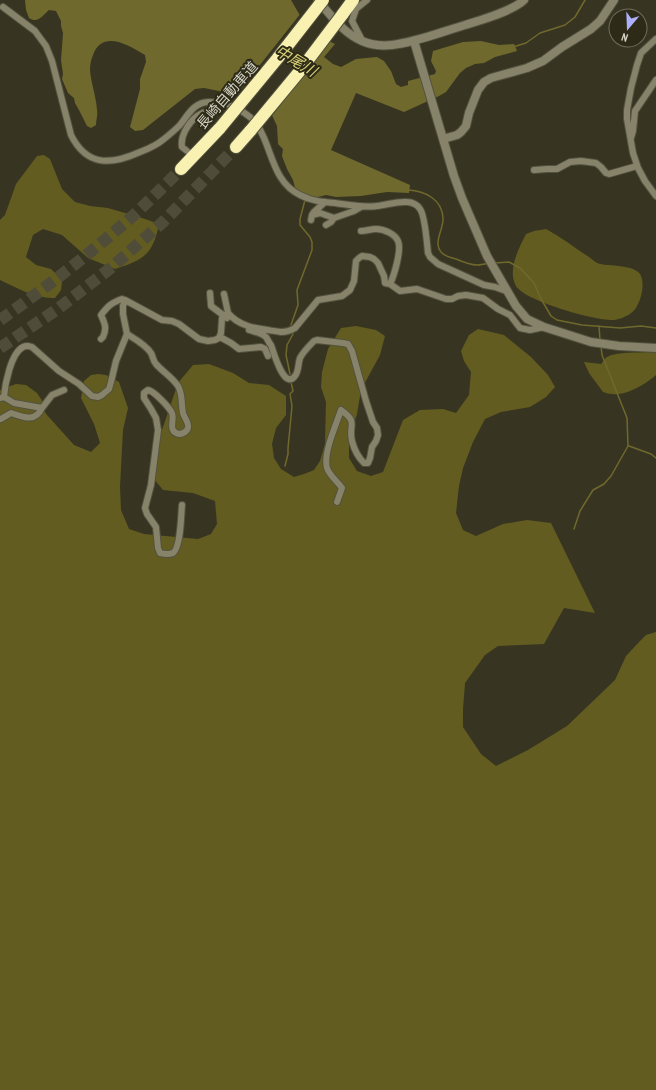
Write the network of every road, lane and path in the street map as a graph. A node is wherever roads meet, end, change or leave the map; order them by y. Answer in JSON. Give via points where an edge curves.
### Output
{"nodes":[{"id":1,"x":318,"y":0,"type":"edge"},
{"id":2,"x":323,"y":0,"type":"edge"},
{"id":3,"x":353,"y":0,"type":"edge"},
{"id":4,"x":367,"y":0,"type":"edge"},
{"id":5,"x":524,"y":0,"type":"edge"},
{"id":6,"x":614,"y":0,"type":"edge"},
{"id":7,"x":3,"y":7,"type":"dead end"},
{"id":8,"x":656,"y":39,"type":"edge"},
{"id":9,"x":414,"y":41,"type":"junction"},
{"id":10,"x":363,"y":42,"type":"junction"},
{"id":11,"x":656,"y":80,"type":"edge"},
{"id":12,"x":223,"y":104,"type":"junction"},
{"id":13,"x":443,"y":139,"type":"junction"},
{"id":14,"x":630,"y":140,"type":"junction"},
{"id":15,"x":236,"y":146,"type":"tunnel mouth"},
{"id":16,"x":187,"y":151,"type":"dead end"},
{"id":17,"x":637,"y":166,"type":"junction"},
{"id":18,"x":181,"y":169,"type":"tunnel mouth"},
{"id":19,"x":534,"y":170,"type":"dead end"},
{"id":20,"x":656,"y":196,"type":"edge"},
{"id":21,"x":325,"y":202,"type":"junction"},
{"id":22,"x":361,"y":207,"type":"junction"},
{"id":23,"x":334,"y":218,"type":"junction"},
{"id":24,"x":326,"y":225,"type":"dead end"},
{"id":25,"x":361,"y":231,"type":"dead end"},
{"id":26,"x":390,"y":284,"type":"junction"},
{"id":27,"x":506,"y":291,"type":"junction"},
{"id":28,"x":210,"y":293,"type":"dead end"},
{"id":29,"x":224,"y":294,"type":"dead end"},
{"id":30,"x":126,"y":300,"type":"junction"},
{"id":31,"x":226,"y":315,"type":"junction"},
{"id":32,"x":544,"y":327,"type":"junction"},
{"id":33,"x":126,"y":334,"type":"junction"},
{"id":34,"x":220,"y":337,"type":"junction"},
{"id":35,"x":101,"y":339,"type":"dead end"},
{"id":36,"x":656,"y":348,"type":"edge"},
{"id":37,"x":268,"y":356,"type":"dead end"},
{"id":38,"x":64,"y":390,"type":"dead end"},
{"id":39,"x":2,"y":397,"type":"edge"},
{"id":40,"x":42,"y":408,"type":"junction"},
{"id":41,"x":1,"y":419,"type":"edge"},
{"id":42,"x":337,"y":502,"type":"dead end"},
{"id":43,"x":182,"y":505,"type":"dead end"}],
"edges":[{"from":1,"to":10,"type":"street","via":[[340,26]]},
{"from":2,"to":18,"type":"highway","name":"長崎自動車道","bridge":true,"via":[[278,59],[220,128]]},
{"from":3,"to":15,"type":"highway","bridge":true,"via":[[299,72]]},
{"from":4,"to":10,"type":"street","via":[[356,9],[352,21]]},
{"from":5,"to":9,"type":"street","via":[[503,12]]},
{"from":6,"to":13,"type":"street","via":[[600,21],[591,29],[543,61],[484,82],[478,90],[466,126],[457,135]]},
{"from":7,"to":12,"type":"street","via":[[35,31],[46,46],[71,135],[80,149],[95,159],[110,162],[144,151],[179,126],[189,112],[199,104]]},
{"from":8,"to":14,"type":"street","via":[[641,53],[631,88],[626,110]]},
{"from":9,"to":10,"type":"street","via":[[391,45]]},
{"from":9,"to":13,"type":"street"},
{"from":11,"to":14,"type":"street","via":[[635,111]]},
{"from":12,"to":16,"type":"street","via":[[200,114],[189,124],[181,142]]},
{"from":12,"to":21,"type":"street","via":[[238,108],[256,122],[274,166],[289,189],[307,199]]},
{"from":13,"to":27,"type":"street","via":[[462,198],[487,256]]},
{"from":14,"to":17,"type":"street"},
{"from":17,"to":19,"type":"street","via":[[609,174],[596,163],[581,161],[570,162],[557,169]]},
{"from":17,"to":20,"type":"street"},
{"from":21,"to":22,"type":"street"},
{"from":21,"to":23,"type":"street","via":[[314,212],[312,218],[320,213]]},
{"from":22,"to":23,"type":"street"},
{"from":22,"to":27,"type":"street","via":[[414,203],[423,214],[430,257],[438,264],[484,286]]},
{"from":23,"to":24,"type":"street"},
{"from":25,"to":26,"type":"street","via":[[382,230],[398,240],[396,269]]},
{"from":26,"to":31,"type":"street","via":[[385,283],[378,263],[364,256],[356,261],[350,290],[342,296],[318,300],[290,331],[250,327]]},
{"from":26,"to":32,"type":"street","via":[[400,290],[417,289],[446,299],[466,295],[483,298],[510,315],[520,328],[530,330]]},
{"from":27,"to":32,"type":"street","via":[[527,319]]},
{"from":28,"to":31,"type":"street","via":[[211,306]]},
{"from":29,"to":31,"type":"street"},
{"from":30,"to":33,"type":"street","via":[[123,314]]},
{"from":30,"to":34,"type":"street","via":[[162,320],[179,324],[199,339],[208,341]]},
{"from":30,"to":35,"type":"street","via":[[113,302],[101,315],[106,330]]},
{"from":31,"to":34,"type":"street","via":[[222,318]]},
{"from":31,"to":42,"type":"street","via":[[240,327],[263,335],[270,344],[279,368],[290,379],[296,375],[300,358],[314,341],[348,344],[378,435],[368,463],[364,463],[359,458],[352,440],[350,418],[341,410],[330,441],[327,462],[327,469],[342,488]]},
{"from":32,"to":36,"type":"street","via":[[610,345]]},
{"from":33,"to":39,"type":"street","via":[[109,389],[102,395],[92,396],[32,347],[24,346],[15,356]]},
{"from":33,"to":43,"type":"street","via":[[152,353],[154,362],[178,386],[188,426],[186,432],[174,432],[171,412],[151,391],[144,393],[144,398],[156,418],[158,430],[151,485],[145,508],[156,527],[160,553],[172,554],[175,550],[180,536]]},
{"from":34,"to":37,"type":"street","via":[[239,349],[261,347]]},
{"from":38,"to":40,"type":"street","via":[[52,395]]},
{"from":39,"to":40,"type":"street","via":[[14,403]]},
{"from":40,"to":41,"type":"street","via":[[36,416],[24,418],[11,413]]}]}
